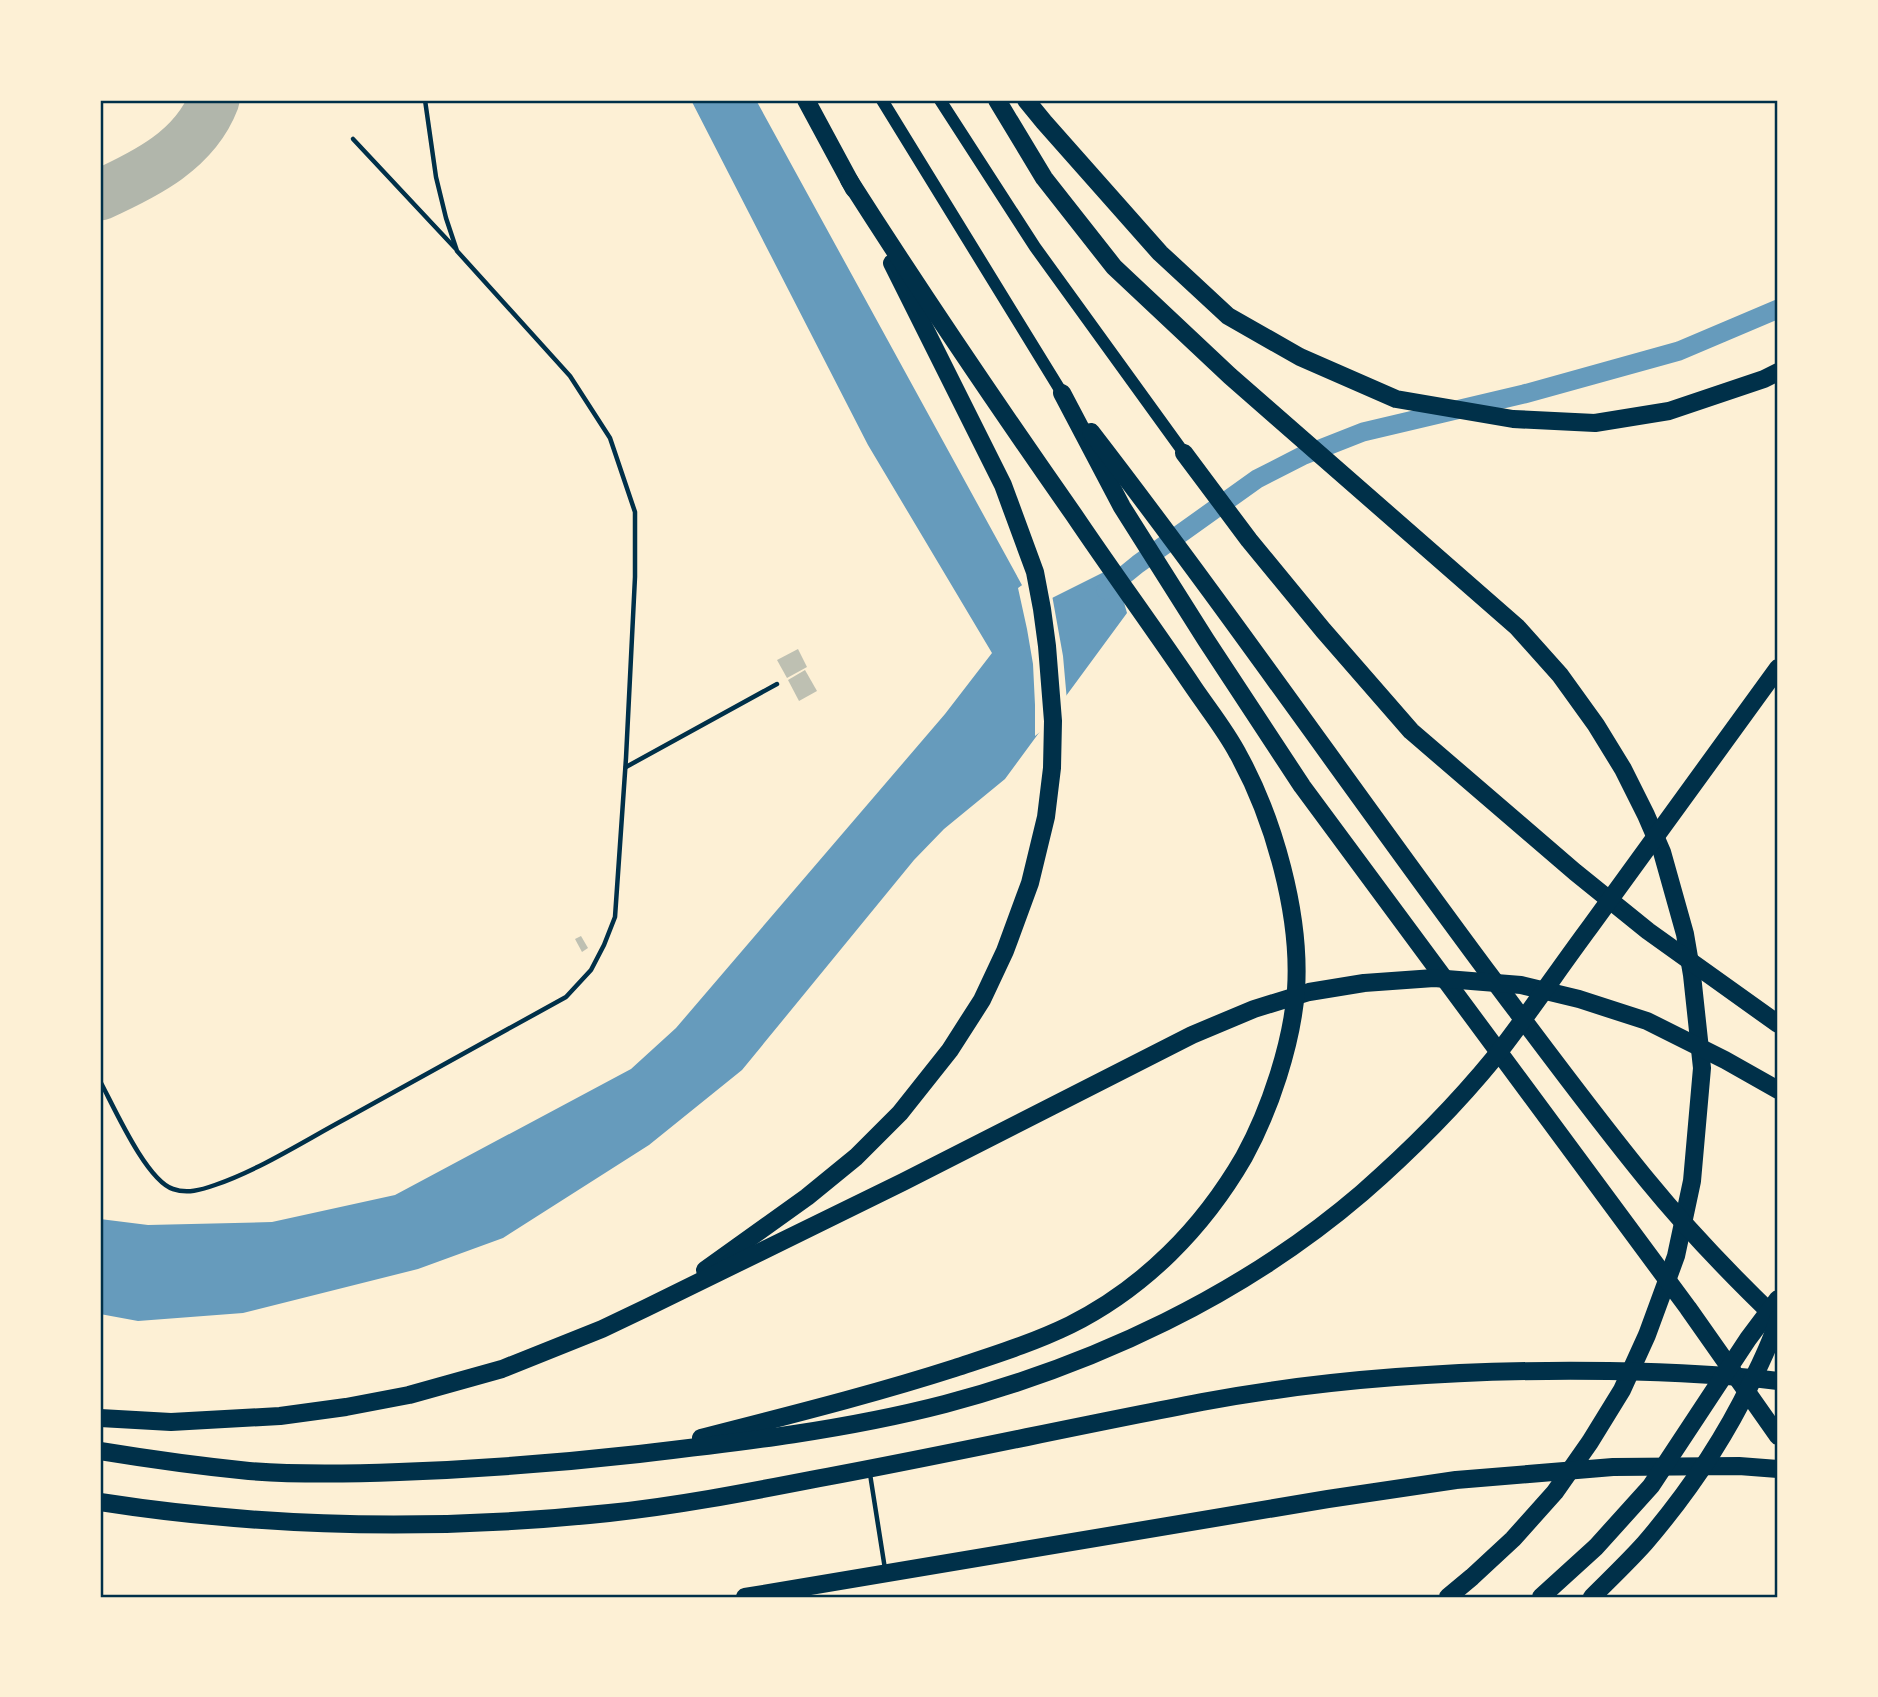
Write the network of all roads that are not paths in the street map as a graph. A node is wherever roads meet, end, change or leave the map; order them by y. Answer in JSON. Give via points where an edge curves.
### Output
{"nodes":[{"id":1,"x":425,"y":100,"type":"edge"},
{"id":2,"x":806,"y":100,"type":"edge"},
{"id":3,"x":882,"y":100,"type":"edge"},
{"id":4,"x":940,"y":100,"type":"edge"},
{"id":5,"x":997,"y":100,"type":"edge"},
{"id":6,"x":1026,"y":100,"type":"edge"},
{"id":7,"x":353,"y":139,"type":"dead end"},
{"id":8,"x":849,"y":180,"type":"junction"},
{"id":9,"x":457,"y":251,"type":"junction"},
{"id":10,"x":1778,"y":372,"type":"edge"},
{"id":11,"x":1062,"y":393,"type":"junction"},
{"id":12,"x":1184,"y":453,"type":"joint"},
{"id":13,"x":1778,"y":668,"type":"edge"},
{"id":14,"x":777,"y":684,"type":"dead end"},
{"id":15,"x":626,"y":767,"type":"junction"},
{"id":16,"x":1778,"y":1024,"type":"edge"},
{"id":17,"x":100,"y":1081,"type":"edge"},
{"id":18,"x":1778,"y":1090,"type":"edge"},
{"id":19,"x":1778,"y":1299,"type":"edge"},
{"id":20,"x":646,"y":1308,"type":"junction"},
{"id":21,"x":1778,"y":1319,"type":"edge"},
{"id":22,"x":1778,"y":1381,"type":"edge"},
{"id":23,"x":100,"y":1418,"type":"edge"},
{"id":24,"x":1778,"y":1436,"type":"edge"},
{"id":25,"x":100,"y":1451,"type":"edge"},
{"id":26,"x":616,"y":1456,"type":"junction"},
{"id":27,"x":869,"y":1469,"type":"junction"},
{"id":28,"x":1778,"y":1469,"type":"edge"},
{"id":29,"x":100,"y":1502,"type":"edge"},
{"id":30,"x":886,"y":1575,"type":"junction"},
{"id":31,"x":745,"y":1597,"type":"edge"},
{"id":32,"x":1448,"y":1597,"type":"edge"},
{"id":33,"x":1541,"y":1597,"type":"edge"},
{"id":34,"x":1592,"y":1597,"type":"edge"}],
"edges":[{"from":1,"to":9,"type":"lane","via":[[436,177]]},
{"from":2,"to":8,"type":"highway"},
{"from":3,"to":11,"type":"street"},
{"from":4,"to":12,"type":"street","via":[[1035,247]]},
{"from":5,"to":32,"type":"highway","via":[[1044,178],[1114,267],[1230,376],[1517,627],[1560,675],[1623,769],[1662,852],[1685,934],[1702,1068],[1692,1181],[1676,1256],[1622,1390],[1590,1442],[1555,1492],[1513,1539]]},
{"from":6,"to":10,"type":"highway","via":[[1160,253],[1228,316],[1300,357],[1396,399],[1513,419],[1595,423],[1669,411]]},
{"from":7,"to":9,"type":"lane"},
{"from":8,"to":20,"type":"highway","via":[[1003,485],[1035,572],[1047,646],[1052,721],[1046,817],[1030,883],[982,1000],[900,1113],[807,1197]]},
{"from":8,"to":26,"type":"highway","via":[[1237,751],[1255,788],[1288,891],[1296,990],[1288,1037],[1263,1119],[1231,1179],[1171,1253],[1099,1309],[1024,1345],[912,1382]]},
{"from":9,"to":15,"type":"lane","via":[[570,376],[610,438],[635,512]]},
{"from":11,"to":21,"type":"highway","via":[[1608,1131],[1738,1282]]},
{"from":11,"to":24,"type":"highway","via":[[1122,507],[1302,786]]},
{"from":12,"to":16,"type":"highway","via":[[1249,540],[1411,731],[1648,931]]},
{"from":13,"to":26,"type":"highway","via":[[1495,1056],[1432,1128],[1298,1244],[1200,1305],[1109,1347],[998,1389],[820,1430]]},
{"from":14,"to":15,"type":"lane"},
{"from":15,"to":17,"type":"lane","via":[[615,917],[591,970],[566,997],[268,1161],[196,1190],[176,1190],[156,1178]]},
{"from":18,"to":20,"type":"highway","via":[[1647,1021],[1521,985],[1434,978],[1309,992],[1192,1035]]},
{"from":19,"to":33,"type":"highway","via":[[1651,1486],[1596,1547]]},
{"from":20,"to":23,"type":"highway","via":[[502,1369],[410,1395],[280,1416],[170,1422]]},
{"from":21,"to":34,"type":"highway","via":[[1755,1376],[1713,1453],[1643,1546]]},
{"from":22,"to":27,"type":"highway","via":[[1551,1370],[1377,1379],[1206,1402]]},
{"from":25,"to":26,"type":"highway","via":[[251,1471],[309,1473],[471,1469]]},
{"from":27,"to":29,"type":"highway","via":[[661,1506],[496,1521],[293,1521]]},
{"from":27,"to":30,"type":"lane"},
{"from":28,"to":30,"type":"highway","via":[[1613,1467],[1456,1480]]},
{"from":30,"to":31,"type":"highway"}]}
